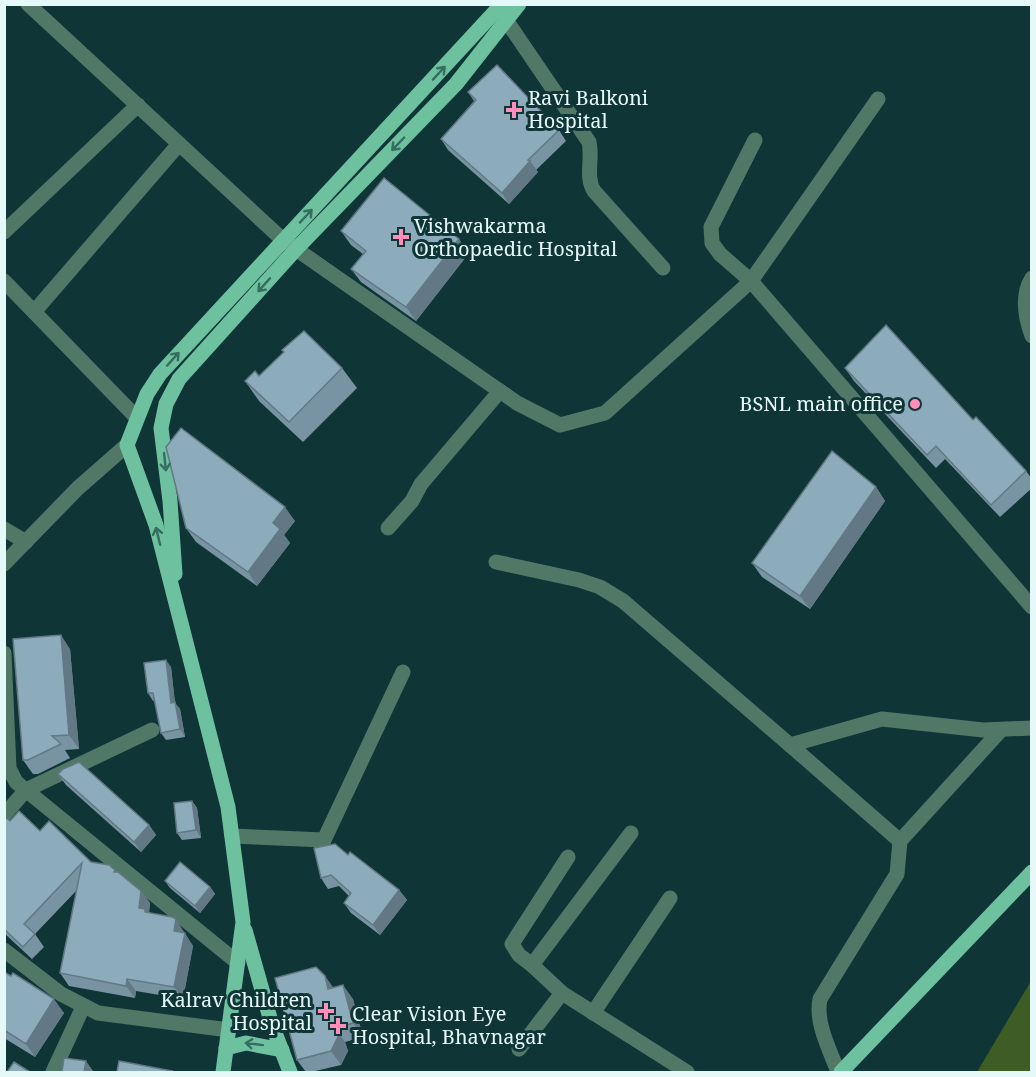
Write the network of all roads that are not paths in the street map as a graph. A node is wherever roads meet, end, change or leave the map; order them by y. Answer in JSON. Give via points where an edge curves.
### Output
{"nodes":[{"id":1,"x":28,"y":4,"type":"edge"},
{"id":2,"x":502,"y":4,"type":"edge"},
{"id":3,"x":519,"y":4,"type":"edge"},
{"id":4,"x":506,"y":20,"type":"junction"},
{"id":5,"x":879,"y":99,"type":"dead end"},
{"id":6,"x":138,"y":105,"type":"junction"},
{"id":7,"x":755,"y":140,"type":"dead end"},
{"id":8,"x":179,"y":144,"type":"junction"},
{"id":9,"x":4,"y":232,"type":"edge"},
{"id":10,"x":283,"y":240,"type":"junction"},
{"id":11,"x":297,"y":248,"type":"junction"},
{"id":12,"x":663,"y":268,"type":"dead end"},
{"id":13,"x":1032,"y":278,"type":"edge"},
{"id":14,"x":4,"y":281,"type":"edge"},
{"id":15,"x":751,"y":281,"type":"junction"},
{"id":16,"x":34,"y":312,"type":"junction"},
{"id":17,"x":1032,"y":336,"type":"edge"},
{"id":18,"x":500,"y":391,"type":"junction"},
{"id":19,"x":166,"y":404,"type":"junction"},
{"id":20,"x":139,"y":413,"type":"junction"},
{"id":21,"x":127,"y":445,"type":"junction"},
{"id":22,"x":388,"y":528,"type":"dead end"},
{"id":23,"x":4,"y":529,"type":"edge"},
{"id":24,"x":26,"y":542,"type":"junction"},
{"id":25,"x":496,"y":562,"type":"dead end"},
{"id":26,"x":4,"y":564,"type":"edge"},
{"id":27,"x":1032,"y":607,"type":"edge"},
{"id":28,"x":178,"y":613,"type":"junction"},
{"id":29,"x":4,"y":652,"type":"edge"},
{"id":30,"x":403,"y":672,"type":"dead end"},
{"id":31,"x":1032,"y":728,"type":"edge"},
{"id":32,"x":152,"y":730,"type":"dead end"},
{"id":33,"x":1001,"y":730,"type":"junction"},
{"id":34,"x":790,"y":745,"type":"junction"},
{"id":35,"x":26,"y":790,"type":"junction"},
{"id":36,"x":4,"y":814,"type":"edge"},
{"id":37,"x":631,"y":833,"type":"dead end"},
{"id":38,"x":232,"y":836,"type":"junction"},
{"id":39,"x":900,"y":841,"type":"junction"},
{"id":40,"x":568,"y":857,"type":"dead end"},
{"id":41,"x":1032,"y":872,"type":"edge"},
{"id":42,"x":670,"y":898,"type":"dead end"},
{"id":43,"x":243,"y":922,"type":"junction"},
{"id":44,"x":4,"y":950,"type":"edge"},
{"id":45,"x":238,"y":963,"type":"junction"},
{"id":46,"x":532,"y":965,"type":"junction"},
{"id":47,"x":562,"y":993,"type":"junction"},
{"id":48,"x":83,"y":1007,"type":"junction"},
{"id":49,"x":593,"y":1013,"type":"junction"},
{"id":50,"x":229,"y":1030,"type":"junction"},
{"id":51,"x":226,"y":1048,"type":"junction"},
{"id":52,"x":519,"y":1049,"type":"dead end"},
{"id":53,"x":282,"y":1050,"type":"junction"},
{"id":54,"x":53,"y":1072,"type":"edge"},
{"id":55,"x":223,"y":1072,"type":"edge"},
{"id":56,"x":290,"y":1072,"type":"edge"},
{"id":57,"x":687,"y":1072,"type":"edge"},
{"id":58,"x":840,"y":1072,"type":"edge"}],
"edges":[{"from":1,"to":6,"type":"street"},
{"from":10,"to":2,"type":"main road","one_way":true},
{"from":3,"to":4,"type":"main road"},
{"from":4,"to":11,"type":"main road","one_way":true,"via":[[456,84]]},
{"from":4,"to":12,"type":"street","via":[[589,142],[590,186]]},
{"from":5,"to":15,"type":"street"},
{"from":6,"to":8,"type":"street"},
{"from":6,"to":9,"type":"street"},
{"from":7,"to":15,"type":"street","via":[[711,227],[712,243],[720,255]]},
{"from":8,"to":10,"type":"street"},
{"from":8,"to":16,"type":"street"},
{"from":10,"to":11,"type":"street"},
{"from":20,"to":10,"type":"main road","one_way":true,"via":[[160,374]]},
{"from":11,"to":18,"type":"street"},
{"from":11,"to":19,"type":"main road","one_way":true,"via":[[179,379]]},
{"from":13,"to":17,"type":"street","via":[[1026,288],[1025,318]]},
{"from":14,"to":16,"type":"street"},
{"from":15,"to":18,"type":"street","via":[[605,413],[560,425]]},
{"from":15,"to":27,"type":"street"},
{"from":16,"to":20,"type":"street"},
{"from":18,"to":22,"type":"street"},
{"from":19,"to":20,"type":"main road"},
{"from":19,"to":28,"type":"main road","one_way":true,"via":[[161,428]]},
{"from":20,"to":21,"type":"main road"},
{"from":21,"to":24,"type":"street"},
{"from":28,"to":21,"type":"main road","one_way":true,"via":[[156,525]]},
{"from":23,"to":24,"type":"street"},
{"from":24,"to":26,"type":"street"},
{"from":25,"to":34,"type":"street","via":[[579,580],[623,601]]},
{"from":28,"to":38,"type":"main road"},
{"from":29,"to":35,"type":"street","via":[[9,768],[16,782]]},
{"from":30,"to":38,"type":"street","via":[[324,840]]},
{"from":31,"to":33,"type":"street"},
{"from":32,"to":35,"type":"street"},
{"from":33,"to":34,"type":"street","via":[[882,719]]},
{"from":33,"to":39,"type":"street"},
{"from":34,"to":39,"type":"street"},
{"from":35,"to":36,"type":"street"},
{"from":35,"to":45,"type":"street"},
{"from":37,"to":46,"type":"street"},
{"from":38,"to":43,"type":"main road"},
{"from":39,"to":58,"type":"street","via":[[897,874],[820,999],[820,1022]]},
{"from":40,"to":46,"type":"street","via":[[512,944]]},
{"from":41,"to":58,"type":"main road"},
{"from":42,"to":49,"type":"street"},
{"from":43,"to":45,"type":"main road"},
{"from":43,"to":53,"type":"main road"},
{"from":44,"to":48,"type":"street"},
{"from":45,"to":50,"type":"main road"},
{"from":46,"to":47,"type":"street"},
{"from":47,"to":49,"type":"street"},
{"from":47,"to":52,"type":"street"},
{"from":48,"to":50,"type":"street","via":[[98,1013]]},
{"from":48,"to":54,"type":"street"},
{"from":49,"to":57,"type":"street"},
{"from":50,"to":51,"type":"main road"},
{"from":53,"to":51,"type":"main road","one_way":true,"via":[[246,1043]]},
{"from":51,"to":55,"type":"main road"},
{"from":53,"to":56,"type":"main road"}]}
